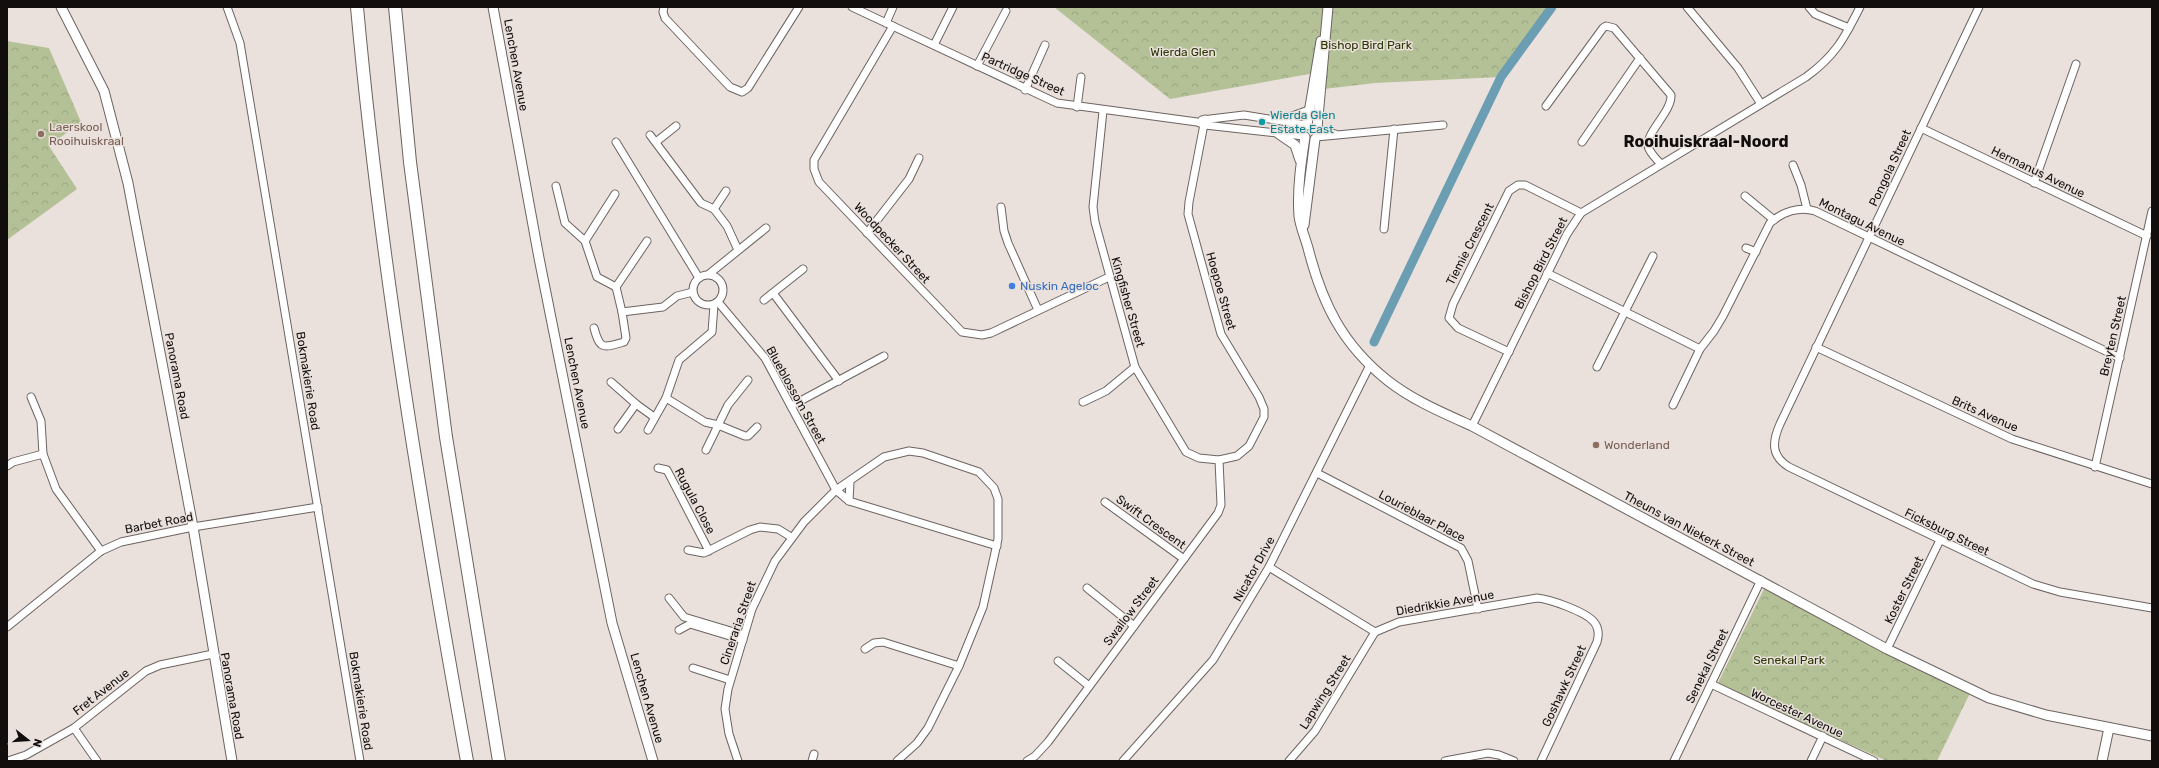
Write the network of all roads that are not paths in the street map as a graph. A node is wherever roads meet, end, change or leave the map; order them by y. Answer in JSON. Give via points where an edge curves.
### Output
{"nodes":[{"id":1,"x":61,"y":7,"type":"edge"},
{"id":2,"x":227,"y":7,"type":"edge"},
{"id":3,"x":356,"y":7,"type":"edge"},
{"id":4,"x":394,"y":7,"type":"edge"},
{"id":5,"x":493,"y":7,"type":"edge"},
{"id":6,"x":664,"y":7,"type":"edge"},
{"id":7,"x":799,"y":7,"type":"edge"},
{"id":8,"x":852,"y":7,"type":"edge"},
{"id":9,"x":893,"y":7,"type":"edge"},
{"id":10,"x":953,"y":7,"type":"edge"},
{"id":11,"x":1328,"y":7,"type":"edge"},
{"id":12,"x":1687,"y":7,"type":"edge"},
{"id":13,"x":1809,"y":7,"type":"edge"},
{"id":14,"x":1860,"y":7,"type":"edge"},
{"id":15,"x":1979,"y":7,"type":"edge"},
{"id":16,"x":1006,"y":10,"type":"dead end"},
{"id":17,"x":889,"y":25,"type":"junction"},
{"id":18,"x":1849,"y":28,"type":"junction"},
{"id":19,"x":934,"y":45,"type":"junction"},
{"id":20,"x":1045,"y":45,"type":"dead end"},
{"id":21,"x":1640,"y":58,"type":"junction"},
{"id":22,"x":2076,"y":64,"type":"dead end"},
{"id":23,"x":977,"y":66,"type":"junction"},
{"id":24,"x":1081,"y":77,"type":"dead end"},
{"id":25,"x":1025,"y":90,"type":"junction"},
{"id":26,"x":1761,"y":104,"type":"junction"},
{"id":27,"x":1546,"y":106,"type":"dead end"},
{"id":28,"x":1077,"y":107,"type":"junction"},
{"id":29,"x":1103,"y":111,"type":"junction"},
{"id":30,"x":1308,"y":111,"type":"junction"},
{"id":31,"x":1280,"y":119,"type":"junction"},
{"id":32,"x":1205,"y":122,"type":"junction"},
{"id":33,"x":1307,"y":125,"type":"junction"},
{"id":34,"x":1443,"y":125,"type":"dead end"},
{"id":35,"x":676,"y":126,"type":"dead end"},
{"id":36,"x":1921,"y":128,"type":"junction"},
{"id":37,"x":1394,"y":129,"type":"junction"},
{"id":38,"x":1317,"y":133,"type":"junction"},
{"id":39,"x":1276,"y":134,"type":"junction"},
{"id":40,"x":650,"y":135,"type":"dead end"},
{"id":41,"x":1304,"y":137,"type":"junction"},
{"id":42,"x":616,"y":142,"type":"dead end"},
{"id":43,"x":656,"y":142,"type":"junction"},
{"id":44,"x":1582,"y":142,"type":"dead end"},
{"id":45,"x":919,"y":158,"type":"dead end"},
{"id":46,"x":1661,"y":164,"type":"junction"},
{"id":47,"x":1793,"y":165,"type":"dead end"},
{"id":48,"x":1302,"y":166,"type":"junction"},
{"id":49,"x":2034,"y":183,"type":"junction"},
{"id":50,"x":556,"y":186,"type":"dead end"},
{"id":51,"x":726,"y":191,"type":"dead end"},
{"id":52,"x":615,"y":194,"type":"dead end"},
{"id":53,"x":1745,"y":196,"type":"dead end"},
{"id":54,"x":1002,"y":207,"type":"dead end"},
{"id":55,"x":714,"y":209,"type":"junction"},
{"id":56,"x":1807,"y":209,"type":"junction"},
{"id":57,"x":2152,"y":211,"type":"edge"},
{"id":58,"x":1581,"y":213,"type":"junction"},
{"id":59,"x":1774,"y":220,"type":"junction"},
{"id":60,"x":766,"y":228,"type":"dead end"},
{"id":61,"x":1384,"y":228,"type":"dead end"},
{"id":62,"x":1303,"y":230,"type":"junction"},
{"id":63,"x":867,"y":233,"type":"junction"},
{"id":64,"x":2146,"y":236,"type":"junction"},
{"id":65,"x":1869,"y":238,"type":"junction"},
{"id":66,"x":585,"y":241,"type":"junction"},
{"id":67,"x":647,"y":241,"type":"dead end"},
{"id":68,"x":1746,"y":248,"type":"dead end"},
{"id":69,"x":738,"y":250,"type":"junction"},
{"id":70,"x":1756,"y":252,"type":"junction"},
{"id":71,"x":1652,"y":256,"type":"dead end"},
{"id":72,"x":803,"y":269,"type":"dead end"},
{"id":73,"x":1547,"y":273,"type":"junction"},
{"id":74,"x":709,"y":274,"type":"junction"},
{"id":75,"x":1109,"y":277,"type":"junction"},
{"id":76,"x":698,"y":278,"type":"junction"},
{"id":77,"x":616,"y":287,"type":"junction"},
{"id":78,"x":693,"y":292,"type":"junction"},
{"id":79,"x":773,"y":293,"type":"junction"},
{"id":80,"x":764,"y":300,"type":"dead end"},
{"id":81,"x":716,"y":303,"type":"junction"},
{"id":82,"x":1038,"y":310,"type":"junction"},
{"id":83,"x":1624,"y":310,"type":"junction"},
{"id":84,"x":622,"y":312,"type":"junction"},
{"id":85,"x":594,"y":328,"type":"dead end"},
{"id":86,"x":1816,"y":347,"type":"junction"},
{"id":87,"x":1700,"y":348,"type":"junction"},
{"id":88,"x":1509,"y":352,"type":"junction"},
{"id":89,"x":884,"y":356,"type":"dead end"},
{"id":90,"x":2120,"y":358,"type":"junction"},
{"id":91,"x":1370,"y":366,"type":"junction"},
{"id":92,"x":1597,"y":366,"type":"dead end"},
{"id":93,"x":1135,"y":367,"type":"junction"},
{"id":94,"x":748,"y":380,"type":"dead end"},
{"id":95,"x":839,"y":381,"type":"junction"},
{"id":96,"x":611,"y":382,"type":"dead end"},
{"id":97,"x":31,"y":397,"type":"dead end"},
{"id":98,"x":666,"y":398,"type":"junction"},
{"id":99,"x":1083,"y":402,"type":"dead end"},
{"id":100,"x":636,"y":404,"type":"junction"},
{"id":101,"x":1672,"y":405,"type":"dead end"},
{"id":102,"x":791,"y":406,"type":"junction"},
{"id":103,"x":654,"y":416,"type":"junction"},
{"id":104,"x":1780,"y":424,"type":"joint"},
{"id":105,"x":718,"y":425,"type":"junction"},
{"id":106,"x":1472,"y":426,"type":"junction"},
{"id":107,"x":757,"y":427,"type":"dead end"},
{"id":108,"x":618,"y":429,"type":"dead end"},
{"id":109,"x":648,"y":430,"type":"dead end"},
{"id":110,"x":706,"y":450,"type":"dead end"},
{"id":111,"x":44,"y":454,"type":"junction"},
{"id":112,"x":1219,"y":460,"type":"junction"},
{"id":113,"x":7,"y":466,"type":"edge"},
{"id":114,"x":2095,"y":467,"type":"junction"},
{"id":115,"x":658,"y":468,"type":"dead end"},
{"id":116,"x":1317,"y":473,"type":"junction"},
{"id":117,"x":850,"y":482,"type":"junction"},
{"id":118,"x":2152,"y":484,"type":"edge"},
{"id":119,"x":836,"y":490,"type":"junction"},
{"id":120,"x":849,"y":501,"type":"junction"},
{"id":121,"x":1105,"y":502,"type":"dead end"},
{"id":122,"x":318,"y":507,"type":"junction"},
{"id":123,"x":193,"y":527,"type":"junction"},
{"id":124,"x":790,"y":537,"type":"junction"},
{"id":125,"x":1940,"y":540,"type":"junction"},
{"id":126,"x":997,"y":546,"type":"junction"},
{"id":127,"x":688,"y":550,"type":"dead end"},
{"id":128,"x":101,"y":551,"type":"junction"},
{"id":129,"x":710,"y":551,"type":"junction"},
{"id":130,"x":1184,"y":559,"type":"junction"},
{"id":131,"x":1269,"y":567,"type":"junction"},
{"id":132,"x":1761,"y":580,"type":"junction"},
{"id":133,"x":1087,"y":588,"type":"dead end"},
{"id":134,"x":669,"y":598,"type":"dead end"},
{"id":135,"x":1478,"y":608,"type":"junction"},
{"id":136,"x":2152,"y":608,"type":"edge"},
{"id":137,"x":1593,"y":620,"type":"joint"},
{"id":138,"x":1134,"y":626,"type":"junction"},
{"id":139,"x":7,"y":627,"type":"edge"},
{"id":140,"x":679,"y":630,"type":"dead end"},
{"id":141,"x":1375,"y":632,"type":"junction"},
{"id":142,"x":744,"y":637,"type":"junction"},
{"id":143,"x":865,"y":649,"type":"dead end"},
{"id":144,"x":1887,"y":649,"type":"junction"},
{"id":145,"x":213,"y":654,"type":"junction"},
{"id":146,"x":1058,"y":661,"type":"dead end"},
{"id":147,"x":959,"y":666,"type":"junction"},
{"id":148,"x":694,"y":668,"type":"dead end"},
{"id":149,"x":730,"y":680,"type":"junction"},
{"id":150,"x":1711,"y":684,"type":"junction"},
{"id":151,"x":1089,"y":686,"type":"junction"},
{"id":152,"x":74,"y":728,"type":"junction"},
{"id":153,"x":2109,"y":728,"type":"junction"},
{"id":154,"x":1823,"y":736,"type":"junction"},
{"id":155,"x":2152,"y":736,"type":"edge"},
{"id":156,"x":8,"y":761,"type":"edge"},
{"id":157,"x":97,"y":761,"type":"edge"},
{"id":158,"x":232,"y":761,"type":"edge"},
{"id":159,"x":360,"y":761,"type":"edge"},
{"id":160,"x":467,"y":761,"type":"edge"},
{"id":161,"x":499,"y":761,"type":"edge"},
{"id":162,"x":653,"y":761,"type":"edge"},
{"id":163,"x":738,"y":761,"type":"edge"},
{"id":164,"x":897,"y":761,"type":"edge"},
{"id":165,"x":1027,"y":761,"type":"edge"},
{"id":166,"x":1123,"y":761,"type":"edge"},
{"id":167,"x":1289,"y":761,"type":"edge"},
{"id":168,"x":1445,"y":761,"type":"edge"},
{"id":169,"x":1514,"y":761,"type":"edge"},
{"id":170,"x":1541,"y":761,"type":"edge"},
{"id":171,"x":1674,"y":761,"type":"edge"},
{"id":172,"x":1811,"y":761,"type":"edge"},
{"id":173,"x":1874,"y":761,"type":"edge"},
{"id":174,"x":2102,"y":761,"type":"edge"}],
"edges":[{"from":1,"to":123,"type":"street","name":"Panorama Road","via":[[104,91],[116,131]]},
{"from":2,"to":122,"type":"street","name":"Bokmakierie Road","via":[[240,42]]},
{"from":3,"to":160,"type":"highway","via":[[398,353]]},
{"from":4,"to":161,"type":"highway","via":[[410,162],[445,429]]},
{"from":5,"to":162,"type":"street","name":"Lenchen Avenue","via":[[539,258],[611,616]]},
{"from":6,"to":7,"type":"street","via":[[665,18],[730,87],[742,92],[748,88]]},
{"from":8,"to":17,"type":"street","name":"Partridge Street"},
{"from":9,"to":17,"type":"street","name":"Woodpecker Street"},
{"from":10,"to":19,"type":"street"},
{"from":11,"to":30,"type":"street","name":"Theuns van Niekerk Street"},
{"from":11,"to":38,"type":"street","name":"Theuns van Niekerk Street"},
{"from":12,"to":26,"type":"street","via":[[1730,57]]},
{"from":13,"to":18,"type":"street","via":[[1815,14]]},
{"from":14,"to":18,"type":"street","name":"Bishop Bird Street"},
{"from":15,"to":36,"type":"street","name":"Pongola Street"},
{"from":16,"to":23,"type":"street"},
{"from":17,"to":19,"type":"street","name":"Partridge Street"},
{"from":17,"to":63,"type":"street","name":"Woodpecker Street","via":[[814,160],[819,182]]},
{"from":18,"to":26,"type":"street","name":"Bishop Bird Street","via":[[1836,50],[1820,67]]},
{"from":19,"to":23,"type":"street","name":"Partridge Street"},
{"from":20,"to":25,"type":"street"},
{"from":21,"to":27,"type":"street","via":[[1614,28],[1606,26]]},
{"from":21,"to":44,"type":"street"},
{"from":21,"to":46,"type":"street","via":[[1671,95],[1670,106],[1648,140],[1649,149]]},
{"from":22,"to":49,"type":"street"},
{"from":23,"to":25,"type":"street","name":"Partridge Street"},
{"from":24,"to":28,"type":"street"},
{"from":25,"to":28,"type":"street","name":"Partridge Street","via":[[1057,103]]},
{"from":26,"to":46,"type":"street","name":"Bishop Bird Street"},
{"from":28,"to":29,"type":"street","name":"Partridge Street"},
{"from":29,"to":32,"type":"street","name":"Partridge Street"},
{"from":29,"to":75,"type":"street","name":"Kingfisher Street","via":[[1093,207]]},
{"from":30,"to":31,"type":"street"},
{"from":30,"to":33,"type":"street","name":"Theuns van Niekerk Street"},
{"from":31,"to":32,"type":"street","name":"Partridge Street","via":[[1244,115]]},
{"from":31,"to":33,"type":"street","name":"Partridge Street"},
{"from":31,"to":39,"type":"street"},
{"from":32,"to":39,"type":"street","name":"Partridge Street"},
{"from":32,"to":112,"type":"street","name":"Hoepoe Street","via":[[1188,214],[1221,334],[1264,409],[1264,417],[1244,451],[1237,456]]},
{"from":33,"to":38,"type":"street","via":[[1313,124]]},
{"from":33,"to":41,"type":"street","via":[[1303,130]]},
{"from":34,"to":37,"type":"street"},
{"from":35,"to":43,"type":"street"},
{"from":36,"to":49,"type":"street","name":"Hermanus Avenue"},
{"from":36,"to":65,"type":"street","name":"Pongola Street"},
{"from":37,"to":38,"type":"street","via":[[1337,134]]},
{"from":37,"to":61,"type":"street"},
{"from":38,"to":41,"type":"street","via":[[1310,140]]},
{"from":38,"to":62,"type":"street","name":"Theuns van Niekerk Street"},
{"from":39,"to":41,"type":"street","name":"Partridge Street"},
{"from":39,"to":48,"type":"street","via":[[1295,145]]},
{"from":40,"to":43,"type":"street"},
{"from":41,"to":48,"type":"street","name":"Theuns van Niekerk Street"},
{"from":42,"to":76,"type":"street"},
{"from":43,"to":55,"type":"street","via":[[701,203]]},
{"from":45,"to":63,"type":"street","via":[[909,179]]},
{"from":46,"to":58,"type":"street","name":"Bishop Bird Street"},
{"from":47,"to":56,"type":"street"},
{"from":48,"to":62,"type":"street","name":"Theuns van Niekerk Street","via":[[1299,207]]},
{"from":49,"to":64,"type":"street","name":"Hermanus Avenue"},
{"from":50,"to":66,"type":"street","via":[[566,226]]},
{"from":51,"to":55,"type":"street"},
{"from":52,"to":66,"type":"street"},
{"from":53,"to":59,"type":"street"},
{"from":54,"to":82,"type":"street","via":[[1008,243]]},
{"from":55,"to":69,"type":"street","via":[[727,226]]},
{"from":56,"to":59,"type":"street","name":"Montagu Avenue","via":[[1788,212]]},
{"from":56,"to":65,"type":"street","name":"Montagu Avenue"},
{"from":57,"to":64,"type":"street","name":"Breyten Street"},
{"from":58,"to":73,"type":"street","name":"Bishop Bird Street"},
{"from":58,"to":88,"type":"street","name":"Tiemie Crescent","via":[[1525,185],[1518,185],[1509,191],[1453,304],[1449,318],[1458,328]]},
{"from":59,"to":70,"type":"street"},
{"from":60,"to":69,"type":"street"},
{"from":62,"to":91,"type":"street","name":"Theuns van Niekerk Street","via":[[1315,276],[1331,313],[1345,338]]},
{"from":63,"to":82,"type":"street","name":"Woodpecker Street","via":[[962,332],[982,335],[991,333]]},
{"from":64,"to":90,"type":"street","name":"Breyten Street"},
{"from":65,"to":86,"type":"street","name":"Pongola Street"},
{"from":65,"to":90,"type":"street","name":"Montagu Avenue"},
{"from":66,"to":77,"type":"street","via":[[597,278]]},
{"from":67,"to":77,"type":"street"},
{"from":68,"to":70,"type":"street"},
{"from":69,"to":74,"type":"street"},
{"from":70,"to":87,"type":"street","via":[[1714,332]]},
{"from":71,"to":83,"type":"street"},
{"from":72,"to":79,"type":"street"},
{"from":73,"to":83,"type":"street"},
{"from":73,"to":88,"type":"street","name":"Bishop Bird Street"},
{"from":74,"to":76,"type":"street"},
{"from":74,"to":81,"type":"street","via":[[719,278],[724,288],[724,293]]},
{"from":75,"to":82,"type":"street","name":"Woodpecker Street"},
{"from":75,"to":93,"type":"street","name":"Kingfisher Street"},
{"from":76,"to":78,"type":"street"},
{"from":77,"to":84,"type":"street"},
{"from":78,"to":81,"type":"street","via":[[703,304]]},
{"from":78,"to":84,"type":"street","via":[[677,296],[663,307]]},
{"from":79,"to":80,"type":"street"},
{"from":79,"to":95,"type":"street"},
{"from":81,"to":98,"type":"street","via":[[712,332],[679,360]]},
{"from":81,"to":102,"type":"street","name":"Blueblossom Street","via":[[765,358]]},
{"from":83,"to":87,"type":"street"},
{"from":83,"to":92,"type":"street"},
{"from":84,"to":85,"type":"street","via":[[626,338],[624,342],[602,346],[598,343]]},
{"from":86,"to":104,"type":"street","name":"Pongola Street"},
{"from":86,"to":114,"type":"street","name":"Brits Avenue","via":[[1990,430]]},
{"from":87,"to":101,"type":"street"},
{"from":88,"to":106,"type":"street","name":"Bishop Bird Street"},
{"from":89,"to":95,"type":"street"},
{"from":90,"to":114,"type":"street","name":"Breyten Street"},
{"from":91,"to":106,"type":"street","name":"Theuns van Niekerk Street","via":[[1408,394]]},
{"from":91,"to":116,"type":"street","name":"Nicator Drive"},
{"from":93,"to":99,"type":"street","via":[[1106,390]]},
{"from":93,"to":112,"type":"street","name":"Kingfisher Street","via":[[1186,452],[1199,458]]},
{"from":94,"to":105,"type":"street","via":[[728,405]]},
{"from":95,"to":102,"type":"street"},
{"from":96,"to":100,"type":"street"},
{"from":97,"to":111,"type":"street","via":[[41,421]]},
{"from":98,"to":103,"type":"street"},
{"from":98,"to":105,"type":"street","via":[[705,422]]},
{"from":100,"to":103,"type":"street"},
{"from":100,"to":108,"type":"street"},
{"from":102,"to":119,"type":"street","name":"Blueblossom Street"},
{"from":103,"to":109,"type":"street"},
{"from":104,"to":125,"type":"street","name":"Ficksburg Street","via":[[1773,444],[1776,456],[1781,462]]},
{"from":105,"to":107,"type":"street","via":[[746,436]]},
{"from":105,"to":110,"type":"street"},
{"from":106,"to":132,"type":"street","name":"Theuns van Niekerk Street"},
{"from":111,"to":113,"type":"street"},
{"from":111,"to":128,"type":"street","via":[[56,489]]},
{"from":112,"to":130,"type":"street","name":"Swallow Street","via":[[1220,509]]},
{"from":114,"to":118,"type":"street","name":"Brits Avenue"},
{"from":115,"to":129,"type":"street","name":"Rugula Close","via":[[667,470]]},
{"from":116,"to":131,"type":"street","name":"Nicator Drive"},
{"from":116,"to":135,"type":"street","name":"Lourieblaar Place","via":[[1461,548],[1468,561]]},
{"from":117,"to":119,"type":"street","name":"Cineraria Street"},
{"from":117,"to":120,"type":"street"},
{"from":117,"to":126,"type":"street","name":"Cineraria Street","via":[[884,457],[909,451],[970,468],[979,472],[994,488],[998,499]]},
{"from":119,"to":120,"type":"street","name":"Blueblossom Street"},
{"from":119,"to":124,"type":"street","name":"Cineraria Street"},
{"from":120,"to":126,"type":"street","name":"Blueblossom Street"},
{"from":121,"to":130,"type":"street","name":"Swift Crescent"},
{"from":122,"to":123,"type":"street","name":"Barbet Road"},
{"from":122,"to":159,"type":"street","name":"Bokmakierie Road"},
{"from":123,"to":128,"type":"street","name":"Barbet Road","via":[[135,538]]},
{"from":123,"to":145,"type":"street","name":"Panorama Road"},
{"from":124,"to":129,"type":"street","name":"Rugula Close","via":[[778,529],[760,527]]},
{"from":124,"to":142,"type":"street","name":"Cineraria Street","via":[[763,584]]},
{"from":125,"to":136,"type":"street","name":"Ficksburg Street","via":[[2047,589]]},
{"from":125,"to":144,"type":"street","name":"Koster Street"},
{"from":126,"to":147,"type":"street","name":"Cineraria Street","via":[[983,607]]},
{"from":127,"to":129,"type":"street","name":"Rugula Close","via":[[702,554]]},
{"from":128,"to":139,"type":"street","name":"Barbet Road"},
{"from":130,"to":138,"type":"street","name":"Swallow Street"},
{"from":131,"to":141,"type":"street"},
{"from":131,"to":166,"type":"street","name":"Nicator Drive","via":[[1213,660]]},
{"from":132,"to":144,"type":"street","name":"Theuns van Niekerk Street"},
{"from":132,"to":150,"type":"street","name":"Senekal Street"},
{"from":133,"to":138,"type":"street"},
{"from":134,"to":142,"type":"street","via":[[684,617]]},
{"from":135,"to":137,"type":"street","name":"Diedrikkie Avenue","via":[[1537,598],[1548,599]]},
{"from":135,"to":141,"type":"street","name":"Diedrikkie Avenue","via":[[1399,622]]},
{"from":137,"to":170,"type":"street","name":"Goshawk Street","via":[[1597,627],[1597,642]]},
{"from":138,"to":151,"type":"street","name":"Swallow Street"},
{"from":140,"to":142,"type":"street","via":[[690,624]]},
{"from":141,"to":167,"type":"street","name":"Lapwing Street","via":[[1315,730]]},
{"from":142,"to":149,"type":"street","name":"Cineraria Street"},
{"from":143,"to":147,"type":"street","via":[[874,643],[883,642]]},
{"from":144,"to":153,"type":"street","name":"Theuns van Niekerk Street","via":[[2004,704]]},
{"from":145,"to":152,"type":"street","name":"Fret Avenue","via":[[160,665],[146,671]]},
{"from":145,"to":158,"type":"street","name":"Panorama Road"},
{"from":146,"to":151,"type":"street"},
{"from":147,"to":164,"type":"street","name":"Cineraria Street","via":[[928,728],[918,743]]},
{"from":148,"to":149,"type":"street"},
{"from":149,"to":163,"type":"street","name":"Cineraria Street","via":[[725,708],[729,734]]},
{"from":150,"to":154,"type":"street","name":"Worcester Avenue"},
{"from":150,"to":171,"type":"street","name":"Senekal Street"},
{"from":151,"to":165,"type":"street","name":"Swallow Street","via":[[1042,749]]},
{"from":152,"to":156,"type":"street","name":"Fret Avenue"},
{"from":152,"to":157,"type":"street"},
{"from":153,"to":155,"type":"street","name":"Theuns van Niekerk Street"},
{"from":153,"to":174,"type":"street"},
{"from":154,"to":172,"type":"street"},
{"from":154,"to":173,"type":"street","name":"Worcester Avenue"},
{"from":168,"to":169,"type":"street","via":[[1488,753],[1499,754]]}]}
